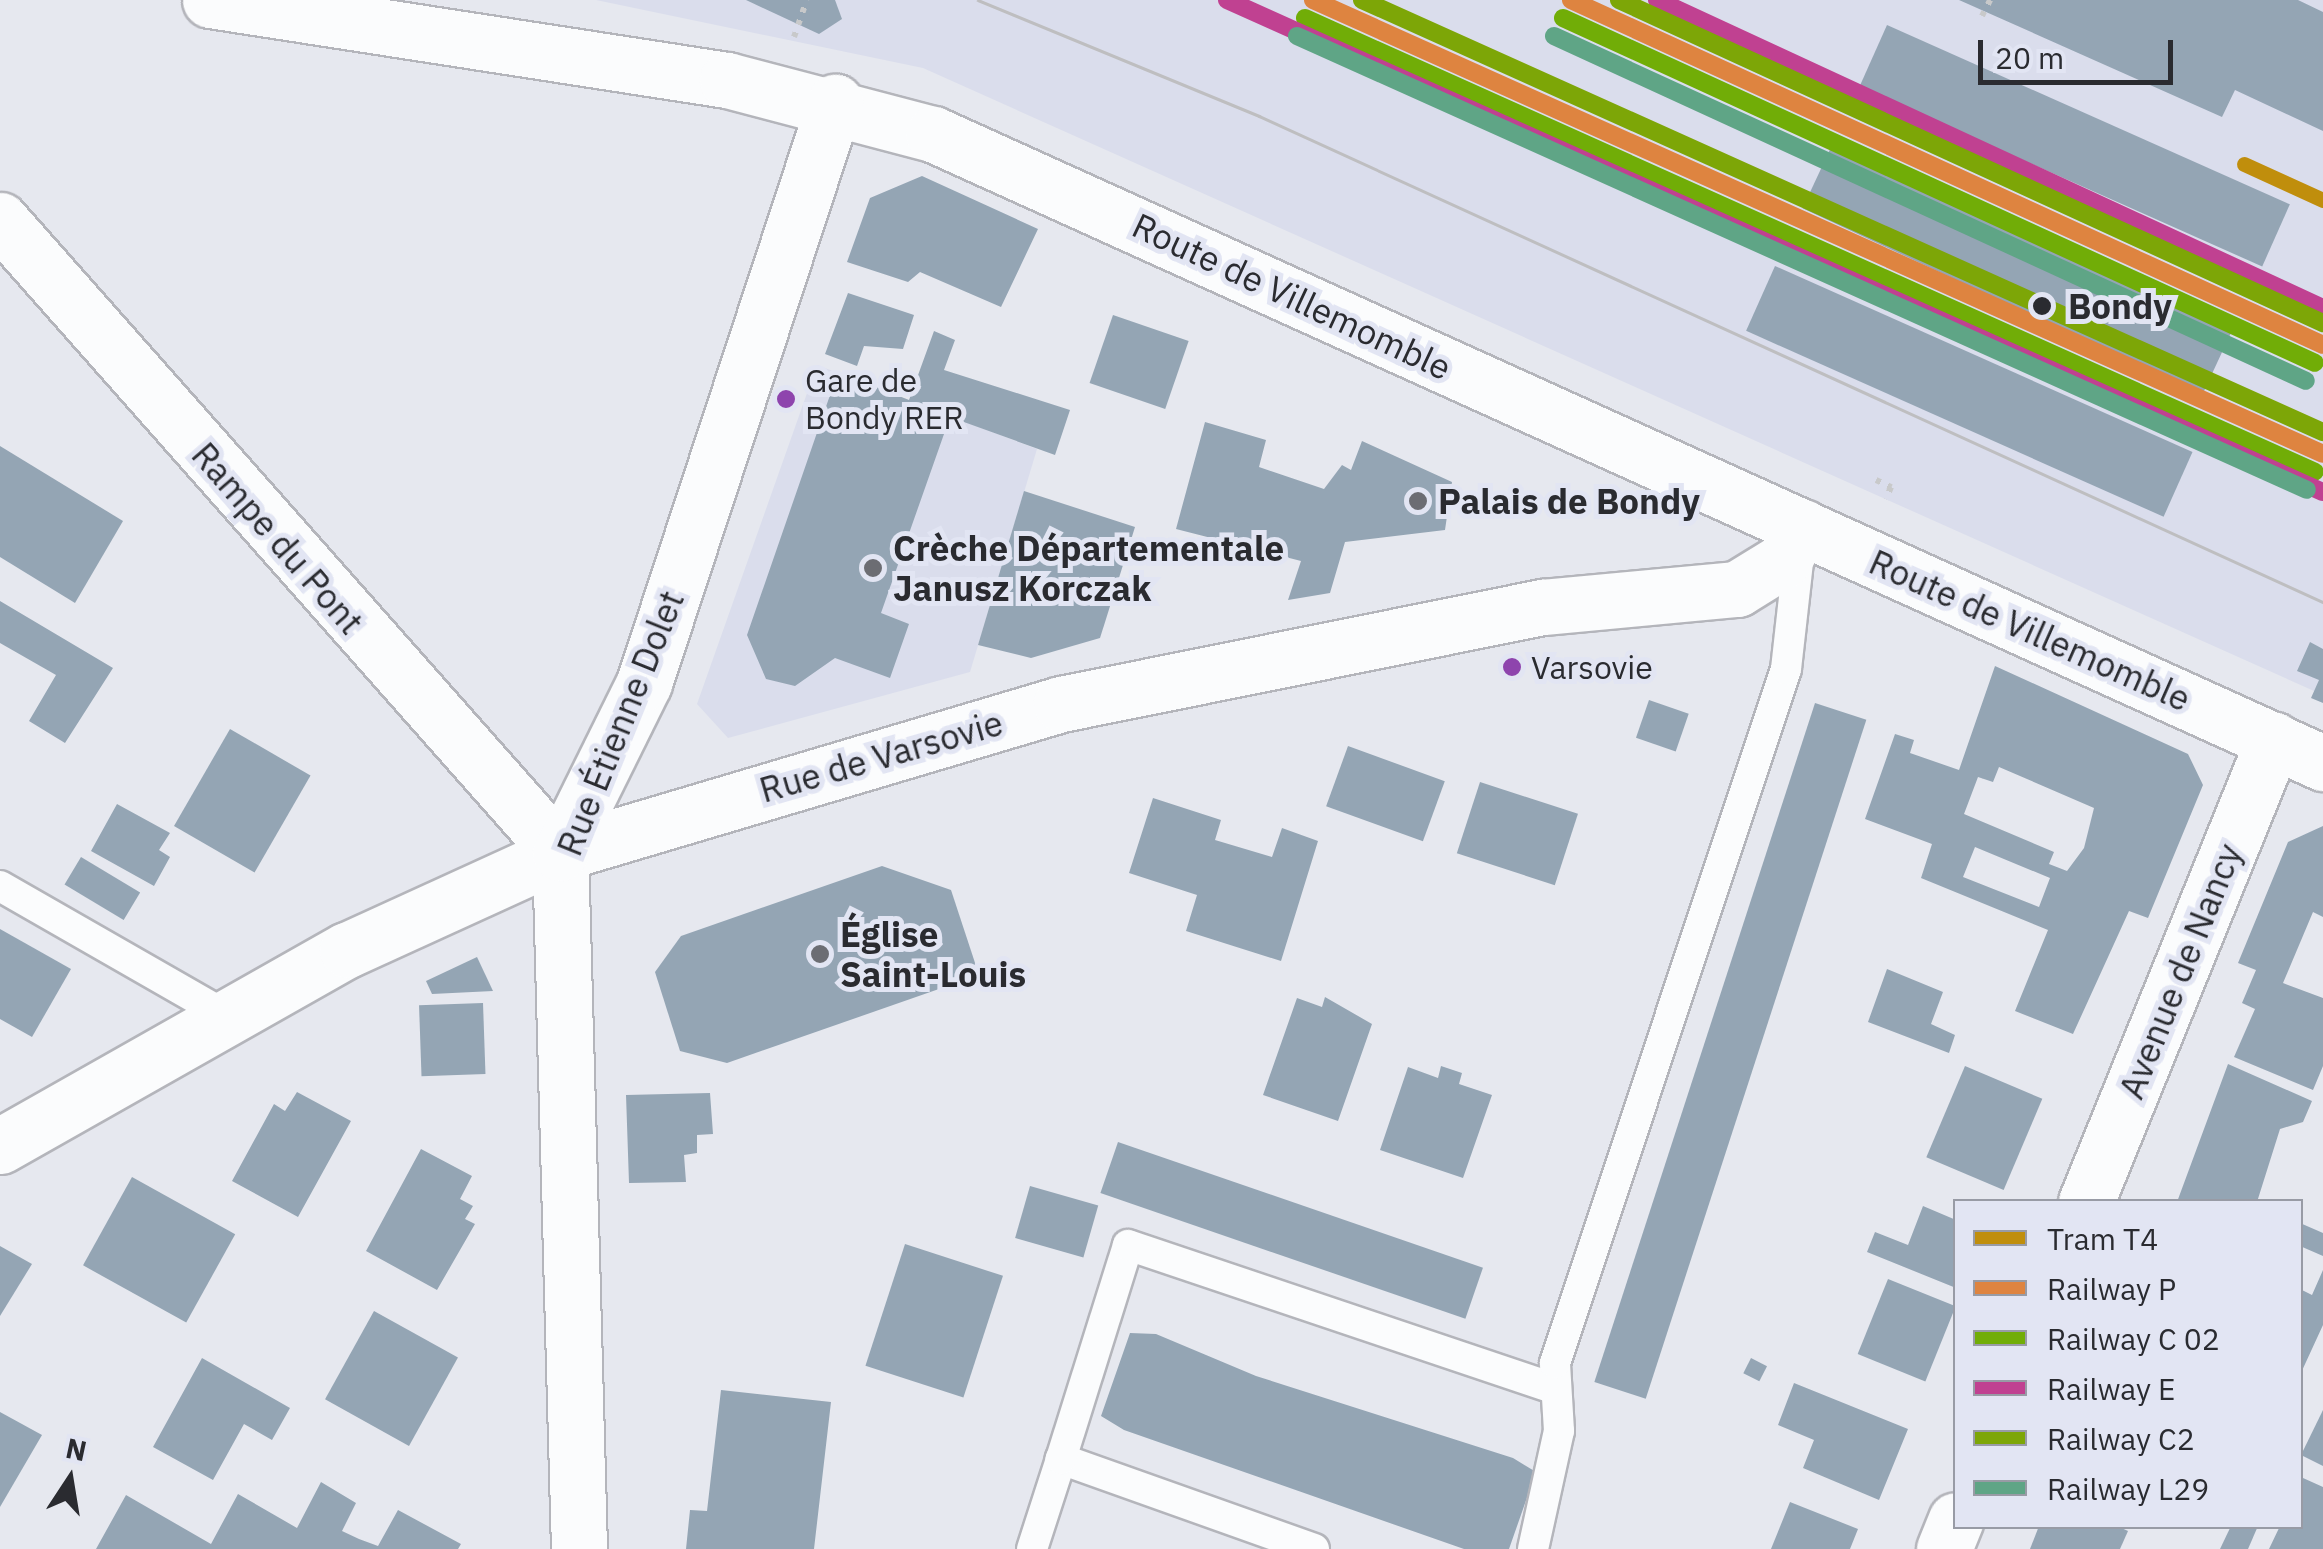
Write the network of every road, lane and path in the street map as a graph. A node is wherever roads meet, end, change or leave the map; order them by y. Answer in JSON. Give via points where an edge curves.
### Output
{"nodes":[{"id":1,"x":210,"y":0,"type":"edge"},
{"id":2,"x":806,"y":0,"type":"edge"},
{"id":3,"x":1990,"y":0,"type":"edge"},
{"id":4,"x":1982,"y":16,"type":"dead end"},
{"id":5,"x":796,"y":34,"type":"dead end"},
{"id":6,"x":834,"y":102,"type":"junction"},
{"id":7,"x":0,"y":220,"type":"edge"},
{"id":8,"x":1802,"y":527,"type":"junction"},
{"id":9,"x":2274,"y":740,"type":"junction"},
{"id":10,"x":2323,"y":763,"type":"edge"},
{"id":11,"x":560,"y":854,"type":"junction"},
{"id":12,"x":0,"y":886,"type":"edge"},
{"id":13,"x":225,"y":1015,"type":"junction"},
{"id":14,"x":0,"y":1146,"type":"edge"},
{"id":15,"x":2087,"y":1199,"type":"edge"},
{"id":16,"x":1554,"y":1388,"type":"junction"},
{"id":17,"x":1060,"y":1459,"type":"junction"},
{"id":18,"x":579,"y":1549,"type":"edge"},
{"id":19,"x":1032,"y":1549,"type":"edge"},
{"id":20,"x":1314,"y":1549,"type":"edge"},
{"id":21,"x":1533,"y":1549,"type":"edge"}],
"edges":[{"from":1,"to":6,"type":"street","name":"Route de Villemomble"},
{"from":2,"to":5,"type":"path"},
{"from":3,"to":4,"type":"path"},
{"from":6,"to":8,"type":"street","name":"Route de Villemomble","via":[[980,152]]},
{"from":6,"to":11,"type":"street","name":"Rue Étienne Dolet","via":[[644,683]]},
{"from":7,"to":11,"type":"street","name":"Rampe du Pont"},
{"from":8,"to":9,"type":"street","name":"Route de Villemomble"},
{"from":8,"to":11,"type":"street","name":"Rue de Varsovie","via":[[1784,560],[1736,589],[1543,607],[1061,704]]},
{"from":8,"to":16,"type":"lane","via":[[1786,668]]},
{"from":9,"to":10,"type":"street","name":"Route de Villemomble"},
{"from":9,"to":15,"type":"street","name":"Avenue de Nancy"},
{"from":11,"to":13,"type":"street","name":"Rue de Varsovie"},
{"from":11,"to":18,"type":"street","name":"Rue Étienne Dolet"},
{"from":12,"to":13,"type":"lane"},
{"from":13,"to":14,"type":"street","name":"Rue de Varsovie"},
{"from":16,"to":17,"type":"lane","via":[[1128,1245]]},
{"from":16,"to":21,"type":"lane","via":[[1553,1480]]},
{"from":17,"to":19,"type":"lane"},
{"from":17,"to":20,"type":"lane"}]}
